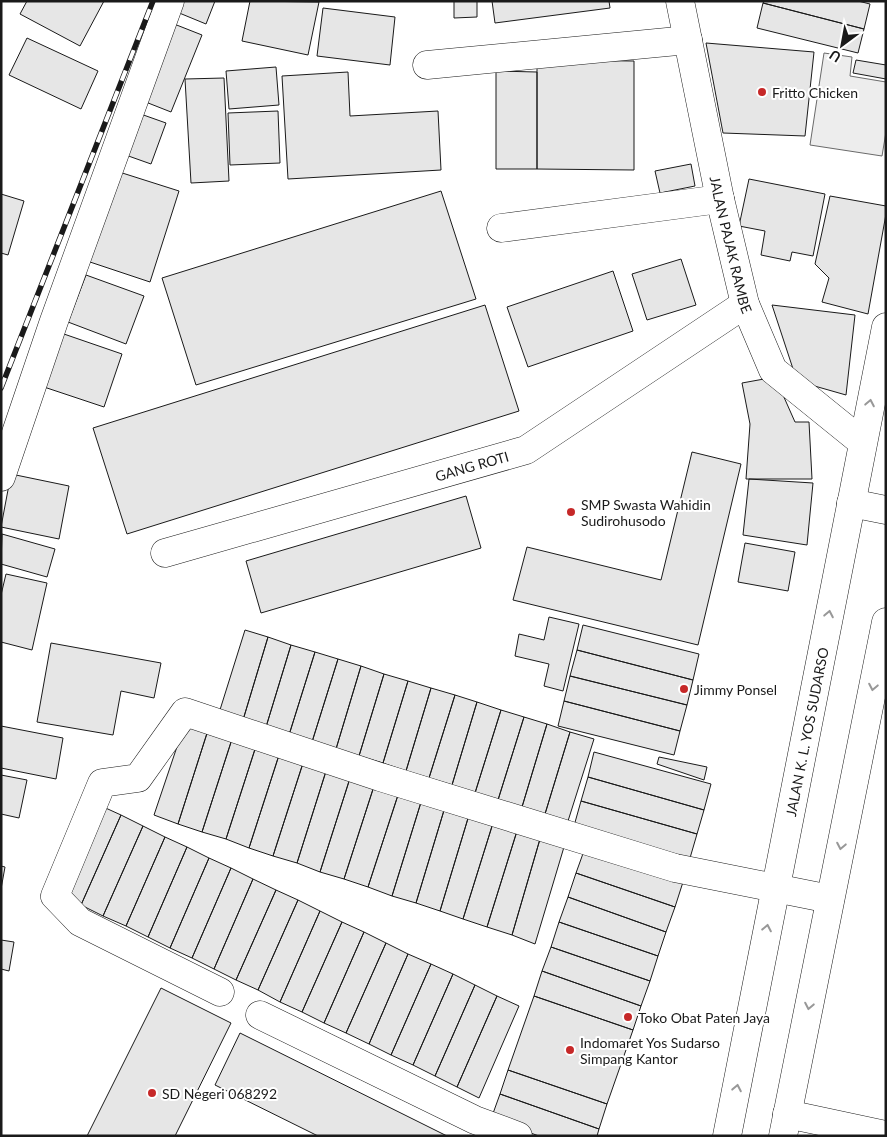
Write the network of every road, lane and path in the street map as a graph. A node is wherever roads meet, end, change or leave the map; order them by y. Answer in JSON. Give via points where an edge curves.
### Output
{"nodes":[{"id":1,"x":170,"y":1,"type":"edge"},
{"id":2,"x":680,"y":1,"type":"edge"},
{"id":3,"x":688,"y":40,"type":"junction"},
{"id":4,"x":427,"y":64,"type":"dead end"},
{"id":5,"x":720,"y":199,"type":"junction"},
{"id":6,"x":501,"y":228,"type":"dead end"},
{"id":7,"x":745,"y":304,"type":"junction"},
{"id":8,"x":886,"y":327,"type":"edge"},
{"id":9,"x":874,"y":444,"type":"edge"},
{"id":10,"x":1,"y":477,"type":"edge"},
{"id":11,"x":851,"y":503,"type":"junction"},
{"id":12,"x":886,"y":510,"type":"edge"},
{"id":13,"x":165,"y":553,"type":"dead end"},
{"id":14,"x":886,"y":622,"type":"edge"},
{"id":15,"x":775,"y":888,"type":"junction"},
{"id":16,"x":830,"y":899,"type":"junction"},
{"id":17,"x":220,"y":992,"type":"dead end"},
{"id":18,"x":260,"y":1015,"type":"dead end"},
{"id":19,"x":785,"y":1125,"type":"edge"},
{"id":20,"x":886,"y":1135,"type":"edge"},
{"id":21,"x":518,"y":1136,"type":"edge"},
{"id":22,"x":728,"y":1136,"type":"edge"}],
"edges":[{"from":1,"to":10,"type":"main road"},
{"from":2,"to":3,"type":"main road","name":"JALAN PAJAK RAMBE"},
{"from":3,"to":4,"type":"main road"},
{"from":3,"to":5,"type":"main road","name":"JALAN PAJAK RAMBE"},
{"from":5,"to":6,"type":"main road"},
{"from":5,"to":7,"type":"main road","name":"JALAN PAJAK RAMBE"},
{"from":7,"to":9,"type":"main road","name":"JALAN PAJAK RAMBE","via":[[773,370]]},
{"from":7,"to":13,"type":"main road","name":"GANG ROTI","via":[[526,450]]},
{"from":9,"to":8,"type":"main road","name":"JALAN K. L. YOS SUDARSO","one_way":true},
{"from":9,"to":11,"type":"main road","name":"JALAN K. L. YOS SUDARSO"},
{"from":11,"to":12,"type":"main road"},
{"from":15,"to":11,"type":"main road","name":"JALAN K. L. YOS SUDARSO","one_way":true},
{"from":14,"to":16,"type":"main road","one_way":true},
{"from":15,"to":16,"type":"main road"},
{"from":15,"to":17,"type":"main road","via":[[675,868],[380,777],[184,712],[138,778],[102,783],[55,896],[80,922]]},
{"from":22,"to":15,"type":"main road","name":"JALAN K. L. YOS SUDARSO","one_way":true},
{"from":16,"to":19,"type":"main road","one_way":true},
{"from":18,"to":21,"type":"main road","via":[[475,1120]]},
{"from":19,"to":20,"type":"main road"}]}
